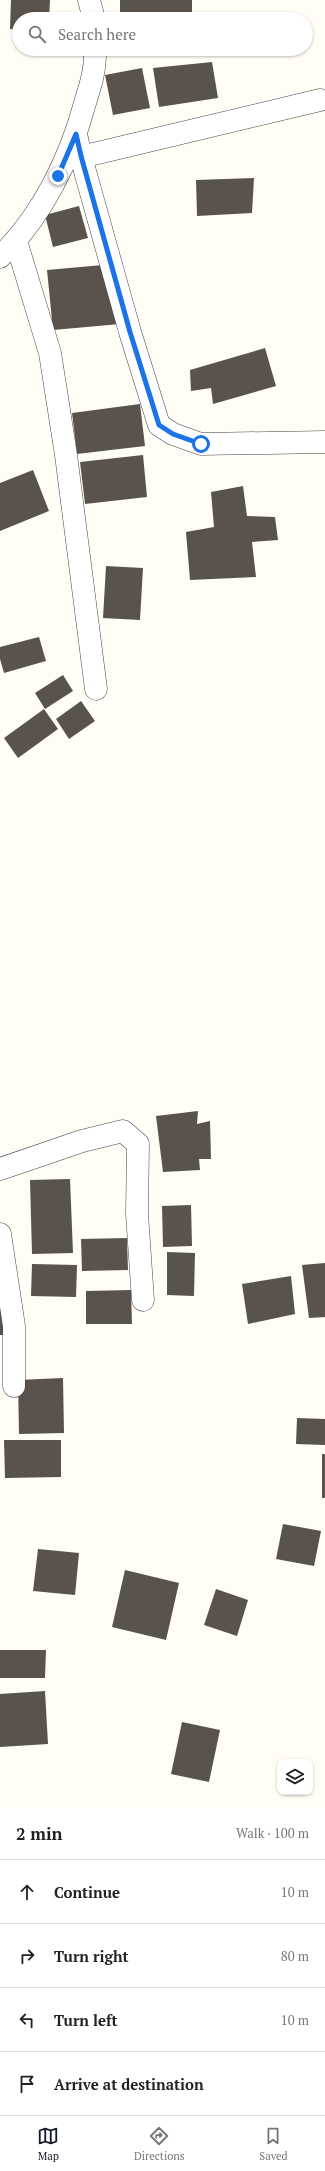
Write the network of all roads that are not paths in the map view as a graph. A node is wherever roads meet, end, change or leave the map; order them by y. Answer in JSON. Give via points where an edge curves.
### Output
{"nodes":[{"id":1,"x":89,"y":0,"type":"edge"},
{"id":2,"x":92,"y":12,"type":"edge"},
{"id":3,"x":95,"y":56,"type":"edge"},
{"id":4,"x":320,"y":100,"type":"dead end"},
{"id":5,"x":76,"y":134,"type":"junction"},
{"id":6,"x":81,"y":156,"type":"junction"},
{"id":7,"x":16,"y":241,"type":"junction"},
{"id":8,"x":0,"y":257,"type":"edge"},
{"id":9,"x":325,"y":442,"type":"edge"},
{"id":10,"x":96,"y":689,"type":"dead end"},
{"id":11,"x":0,"y":1169,"type":"edge"},
{"id":12,"x":0,"y":1234,"type":"edge"},
{"id":13,"x":142,"y":1300,"type":"dead end"},
{"id":14,"x":14,"y":1386,"type":"dead end"}],
"edges":[{"from":1,"to":2,"type":"street"},
{"from":3,"to":5,"type":"street","via":[[96,66]]},
{"from":4,"to":6,"type":"street"},
{"from":5,"to":6,"type":"street"},
{"from":5,"to":7,"type":"street","via":[[58,176]]},
{"from":6,"to":9,"type":"street","via":[[159,425],[173,434],[201,444]]},
{"from":7,"to":8,"type":"street"},
{"from":7,"to":10,"type":"street","via":[[50,353],[66,455]]},
{"from":11,"to":13,"type":"street","via":[[82,1141],[123,1131],[138,1144],[137,1214]]},
{"from":12,"to":14,"type":"street","via":[[14,1326]]}]}
